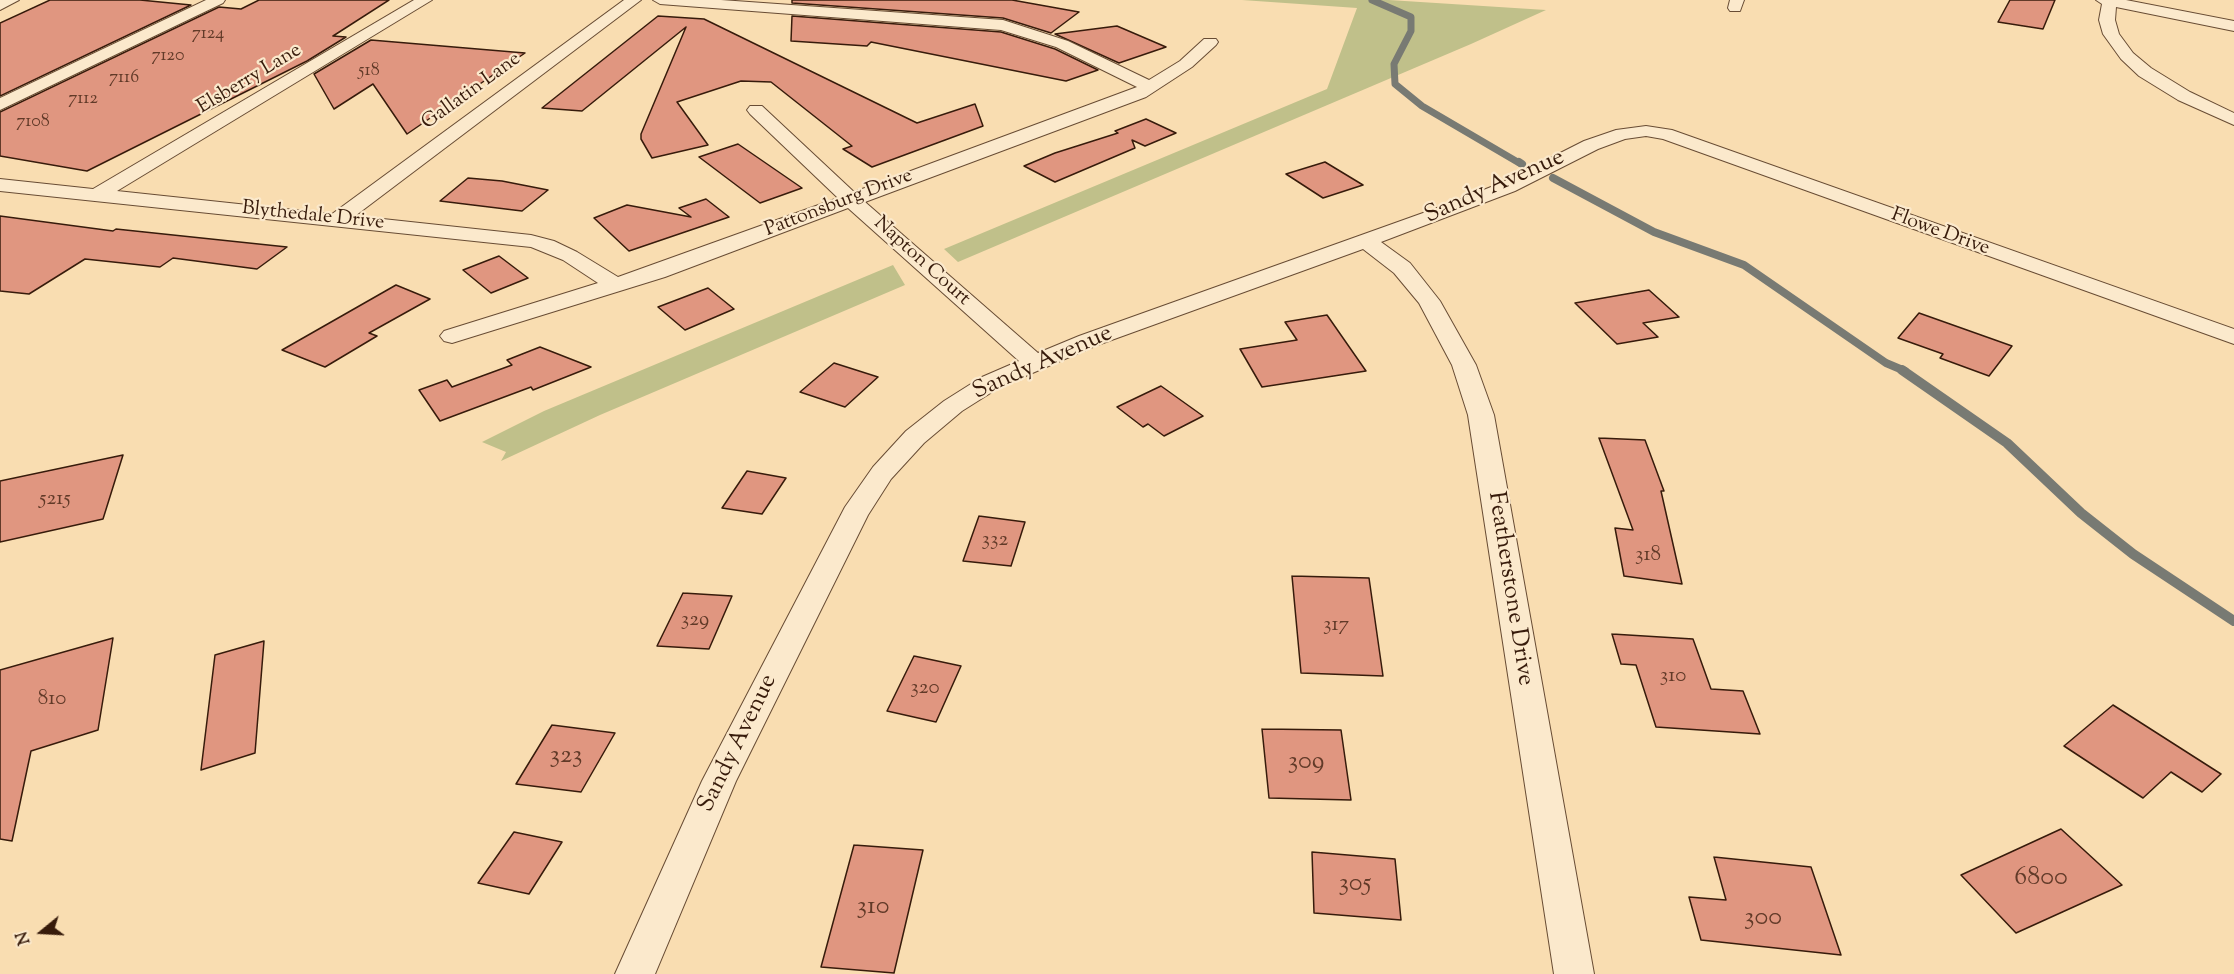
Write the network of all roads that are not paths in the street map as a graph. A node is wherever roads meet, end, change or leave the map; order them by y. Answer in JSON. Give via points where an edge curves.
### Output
{"nodes":[{"id":1,"x":12,"y":0,"type":"edge"},
{"id":2,"x":218,"y":0,"type":"edge"},
{"id":3,"x":425,"y":0,"type":"edge"},
{"id":4,"x":634,"y":0,"type":"edge"},
{"id":5,"x":660,"y":0,"type":"edge"},
{"id":6,"x":2107,"y":0,"type":"edge"},
{"id":7,"x":0,"y":6,"type":"edge"},
{"id":8,"x":2234,"y":26,"type":"edge"},
{"id":9,"x":1210,"y":42,"type":"dead end"},
{"id":10,"x":1150,"y":87,"type":"junction"},
{"id":11,"x":0,"y":105,"type":"edge"},
{"id":12,"x":756,"y":110,"type":"dead end"},
{"id":13,"x":2234,"y":120,"type":"edge"},
{"id":14,"x":1646,"y":131,"type":"joint"},
{"id":15,"x":0,"y":185,"type":"edge"},
{"id":16,"x":97,"y":195,"type":"junction"},
{"id":17,"x":852,"y":201,"type":"junction"},
{"id":18,"x":337,"y":219,"type":"junction"},
{"id":19,"x":1366,"y":241,"type":"junction"},
{"id":20,"x":615,"y":285,"type":"junction"},
{"id":21,"x":452,"y":336,"type":"dead end"},
{"id":22,"x":2234,"y":337,"type":"edge"},
{"id":23,"x":1035,"y":363,"type":"junction"},
{"id":24,"x":635,"y":974,"type":"edge"},
{"id":25,"x":1574,"y":974,"type":"edge"}],
"edges":[{"from":1,"to":7,"type":"street"},
{"from":2,"to":11,"type":"street"},
{"from":3,"to":16,"type":"street","name":"Elsberry Lane"},
{"from":4,"to":18,"type":"street","name":"Gallatin Lane"},
{"from":5,"to":10,"type":"street","via":[[1004,25],[1062,44]]},
{"from":6,"to":8,"type":"street"},
{"from":6,"to":13,"type":"street","via":[[2111,34],[2127,56],[2184,96]]},
{"from":9,"to":10,"type":"street","name":"Pattonsburg Drive","via":[[1186,64]]},
{"from":10,"to":17,"type":"street","name":"Pattonsburg Drive"},
{"from":12,"to":17,"type":"street","name":"Napton Court"},
{"from":14,"to":19,"type":"street","name":"Sandy Avenue","via":[[1622,134],[1592,145],[1508,187]]},
{"from":14,"to":22,"type":"street","name":"Flowe Drive","via":[[1666,134]]},
{"from":15,"to":16,"type":"street","name":"Blythedale Drive"},
{"from":16,"to":18,"type":"street","name":"Blythedale Drive"},
{"from":17,"to":20,"type":"street","name":"Pattonsburg Drive"},
{"from":17,"to":23,"type":"street","name":"Napton Court"},
{"from":18,"to":20,"type":"street","name":"Blythedale Drive","via":[[531,241],[570,256]]},
{"from":19,"to":23,"type":"street","name":"Sandy Avenue"},
{"from":19,"to":25,"type":"street","name":"Featherstone Drive","via":[[1402,268],[1430,301],[1464,365],[1481,415]]},
{"from":20,"to":21,"type":"street","name":"Pattonsburg Drive"},
{"from":23,"to":24,"type":"street","name":"Sandy Avenue","via":[[991,382],[953,406],[915,437],[882,473],[861,506],[719,781]]}]}
